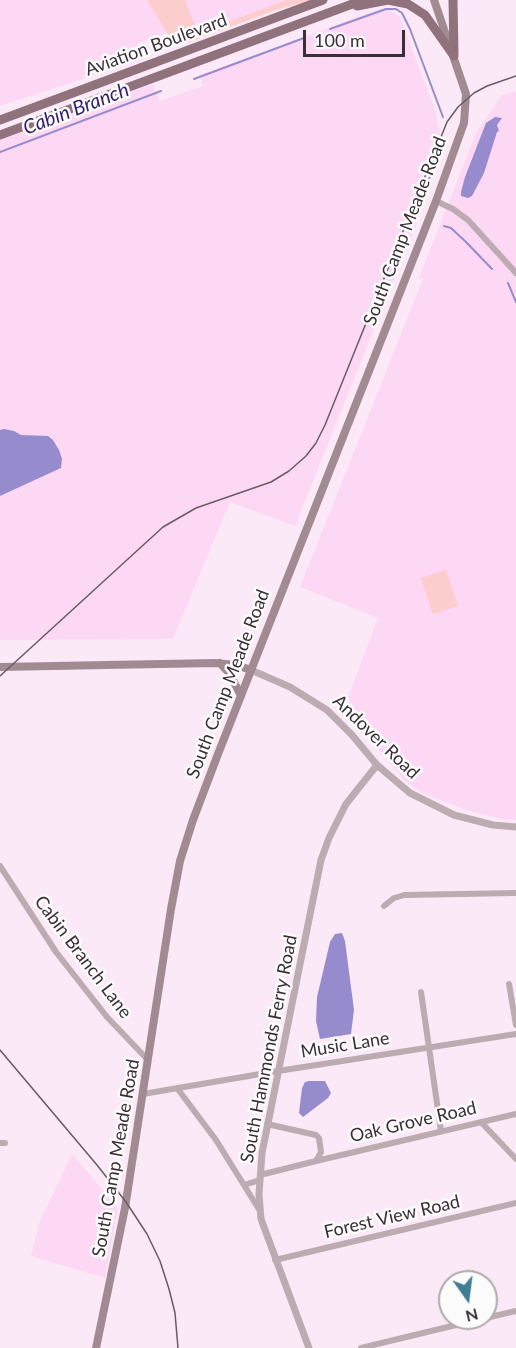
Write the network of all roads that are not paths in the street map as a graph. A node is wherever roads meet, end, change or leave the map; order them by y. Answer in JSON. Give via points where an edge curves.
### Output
{"nodes":[{"id":1,"x":323,"y":0,"type":"edge"},
{"id":2,"x":363,"y":0,"type":"edge"},
{"id":3,"x":434,"y":0,"type":"edge"},
{"id":4,"x":453,"y":0,"type":"edge"},
{"id":5,"x":329,"y":13,"type":"junction"},
{"id":6,"x":454,"y":56,"type":"junction"},
{"id":7,"x":0,"y":120,"type":"edge"},
{"id":8,"x":0,"y":135,"type":"edge"},
{"id":9,"x":436,"y":201,"type":"junction"},
{"id":10,"x":516,"y":273,"type":"edge"},
{"id":11,"x":220,"y":663,"type":"junction"},
{"id":12,"x":0,"y":667,"type":"edge"},
{"id":13,"x":251,"y":670,"type":"junction"},
{"id":14,"x":241,"y":696,"type":"junction"},
{"id":15,"x":377,"y":765,"type":"junction"},
{"id":16,"x":516,"y":826,"type":"edge"},
{"id":17,"x":0,"y":866,"type":"edge"},
{"id":18,"x":516,"y":893,"type":"edge"},
{"id":19,"x":384,"y":906,"type":"dead end"},
{"id":20,"x":509,"y":984,"type":"dead end"},
{"id":21,"x":421,"y":992,"type":"dead end"},
{"id":22,"x":516,"y":1025,"type":"edge"},
{"id":23,"x":516,"y":1034,"type":"edge"},
{"id":24,"x":429,"y":1048,"type":"junction"},
{"id":25,"x":149,"y":1061,"type":"junction"},
{"id":26,"x":278,"y":1071,"type":"junction"},
{"id":27,"x":177,"y":1088,"type":"junction"},
{"id":28,"x":143,"y":1094,"type":"junction"},
{"id":29,"x":516,"y":1114,"type":"edge"},
{"id":30,"x":480,"y":1122,"type":"junction"},
{"id":31,"x":267,"y":1124,"type":"junction"},
{"id":32,"x":441,"y":1131,"type":"junction"},
{"id":33,"x":516,"y":1159,"type":"edge"},
{"id":34,"x":316,"y":1161,"type":"junction"},
{"id":35,"x":260,"y":1178,"type":"junction"},
{"id":36,"x":244,"y":1185,"type":"junction"},
{"id":37,"x":516,"y":1203,"type":"edge"},
{"id":38,"x":260,"y":1211,"type":"junction"},
{"id":39,"x":275,"y":1260,"type":"junction"},
{"id":40,"x":516,"y":1311,"type":"edge"},
{"id":41,"x":498,"y":1315,"type":"edge"},
{"id":42,"x":438,"y":1329,"type":"edge"},
{"id":43,"x":96,"y":1348,"type":"edge"},
{"id":44,"x":309,"y":1348,"type":"edge"},
{"id":45,"x":360,"y":1348,"type":"edge"}],
"edges":[{"from":1,"to":7,"type":"main road","name":"Aviation Boulevard"},
{"from":2,"to":5,"type":"main road","name":"Aviation Boulevard"},
{"from":3,"to":6,"type":"main road","name":"South Camp Meade Road"},
{"from":4,"to":6,"type":"main road"},
{"from":5,"to":6,"type":"main road","via":[[388,0],[408,3],[425,15]]},
{"from":5,"to":8,"type":"main road","name":"Aviation Boulevard"},
{"from":6,"to":9,"type":"main road","name":"South Camp Meade Road","via":[[466,94],[466,110],[458,144]]},
{"from":9,"to":10,"type":"street","via":[[468,220]]},
{"from":9,"to":13,"type":"main road","name":"South Camp Meade Road"},
{"from":11,"to":12,"type":"main road","name":"Andover Road"},
{"from":11,"to":13,"type":"main road","name":"Andover Road"},
{"from":11,"to":14,"type":"main road"},
{"from":13,"to":14,"type":"main road","name":"South Camp Meade Road"},
{"from":13,"to":15,"type":"street","name":"Andover Road","via":[[290,687],[327,710]]},
{"from":14,"to":25,"type":"main road","name":"South Camp Meade Road","via":[[180,861]]},
{"from":15,"to":16,"type":"street","name":"Andover Road","via":[[410,793],[454,815],[493,825]]},
{"from":15,"to":26,"type":"street","name":"South Hammonds Ferry Road","via":[[346,804],[321,860]]},
{"from":17,"to":25,"type":"street","name":"Cabin Branch Lane","via":[[56,952],[107,1017]]},
{"from":18,"to":19,"type":"street","via":[[404,895]]},
{"from":20,"to":22,"type":"street"},
{"from":21,"to":24,"type":"street"},
{"from":23,"to":24,"type":"street","name":"Music Lane"},
{"from":24,"to":26,"type":"street","name":"Music Lane"},
{"from":24,"to":32,"type":"street"},
{"from":25,"to":28,"type":"main road","name":"South Camp Meade Road"},
{"from":26,"to":27,"type":"street","name":"Music Lane"},
{"from":26,"to":31,"type":"street","name":"South Hammonds Ferry Road"},
{"from":27,"to":28,"type":"street","name":"Music Lane"},
{"from":27,"to":36,"type":"street"},
{"from":28,"to":43,"type":"main road","name":"South Camp Meade Road","via":[[118,1248]]},
{"from":29,"to":30,"type":"street","name":"Oak Grove Road"},
{"from":30,"to":32,"type":"street","name":"Oak Grove Road"},
{"from":30,"to":33,"type":"street"},
{"from":31,"to":34,"type":"street","via":[[316,1135],[321,1152]]},
{"from":31,"to":35,"type":"street","name":"South Hammonds Ferry Road"},
{"from":32,"to":34,"type":"street","name":"Oak Grove Road"},
{"from":34,"to":35,"type":"street","name":"Oak Grove Road"},
{"from":35,"to":36,"type":"street","name":"Oak Grove Road"},
{"from":35,"to":38,"type":"street","name":"South Hammonds Ferry Road"},
{"from":36,"to":38,"type":"street"},
{"from":37,"to":39,"type":"street","name":"Forest View Road"},
{"from":38,"to":39,"type":"street","name":"South Hammonds Ferry Road"},
{"from":39,"to":44,"type":"street","name":"South Hammonds Ferry Road"},
{"from":40,"to":41,"type":"street"},
{"from":42,"to":45,"type":"street"}]}
